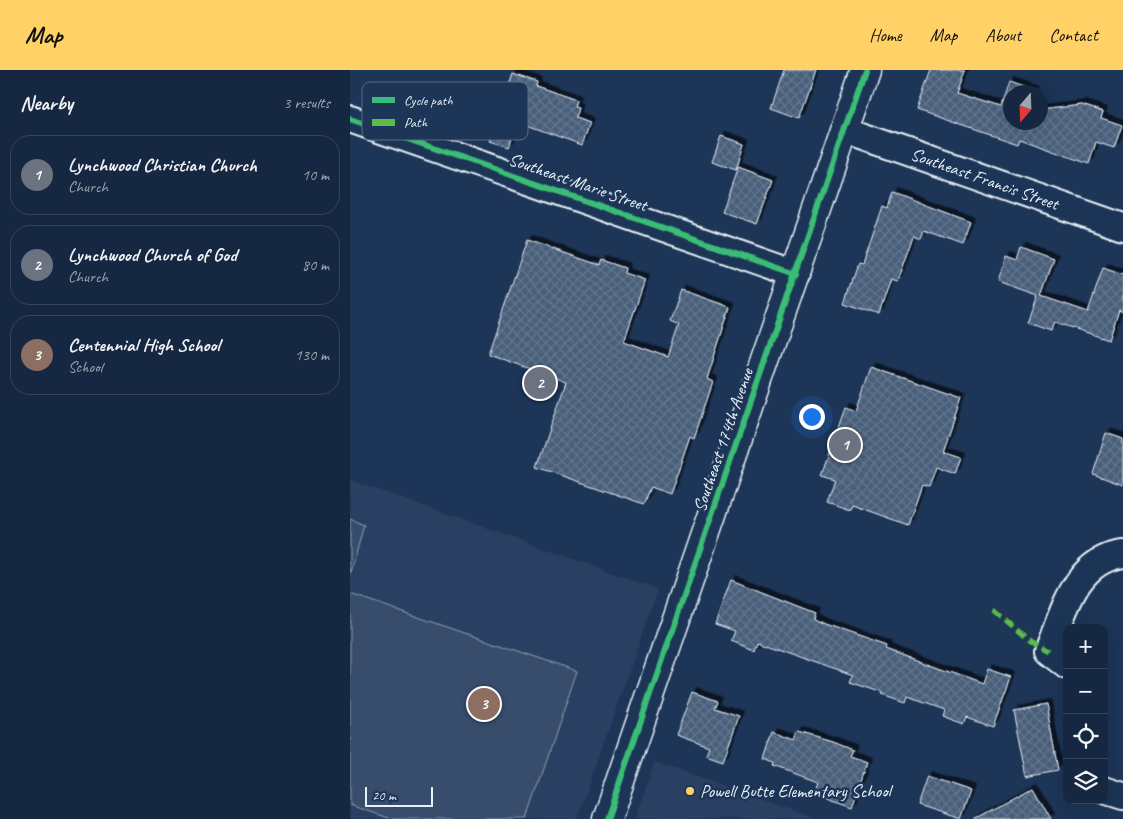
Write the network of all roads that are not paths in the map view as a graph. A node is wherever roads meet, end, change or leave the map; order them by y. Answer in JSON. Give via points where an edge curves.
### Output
{"nodes":[{"id":1,"x":865,"y":70,"type":"edge"},
{"id":2,"x":350,"y":119,"type":"edge"},
{"id":3,"x":362,"y":123,"type":"edge"},
{"id":4,"x":844,"y":130,"type":"junction"},
{"id":5,"x":410,"y":140,"type":"edge"},
{"id":6,"x":1123,"y":227,"type":"edge"},
{"id":7,"x":796,"y":274,"type":"junction"},
{"id":8,"x":1123,"y":554,"type":"edge"},
{"id":9,"x":1063,"y":663,"type":"edge"},
{"id":10,"x":1108,"y":791,"type":"edge"},
{"id":11,"x":1123,"y":796,"type":"edge"},
{"id":12,"x":607,"y":819,"type":"edge"}],
"edges":[{"from":1,"to":4,"type":"street","name":"Southeast 174th Avenue"},
{"from":2,"to":3,"type":"street","name":"Southeast Marie Street"},
{"from":4,"to":6,"type":"street","name":"Southeast Francis Street"},
{"from":4,"to":7,"type":"street","name":"Southeast 174th Avenue"},
{"from":5,"to":7,"type":"street","name":"Southeast Marie Street"},
{"from":7,"to":12,"type":"street","name":"Southeast 174th Avenue"},
{"from":8,"to":9,"type":"street","via":[[1108,556],[1087,569],[1073,590],[1048,651]]},
{"from":10,"to":11,"type":"street"}]}
